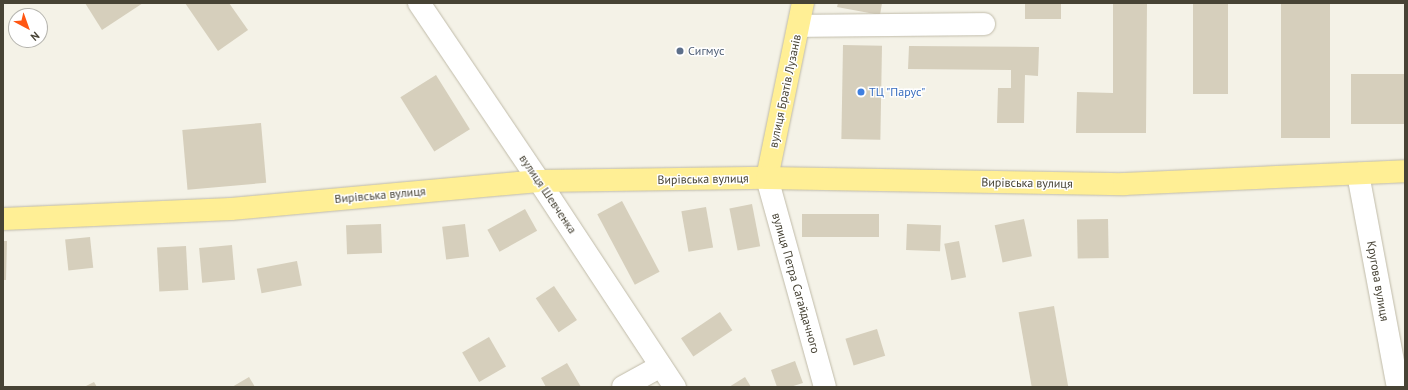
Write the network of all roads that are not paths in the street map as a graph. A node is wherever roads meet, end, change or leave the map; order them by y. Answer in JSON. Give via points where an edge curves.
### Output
{"nodes":[{"id":1,"x":419,"y":3,"type":"edge"},
{"id":2,"x":803,"y":3,"type":"edge"},
{"id":3,"x":984,"y":24,"type":"dead end"},
{"id":4,"x":799,"y":26,"type":"junction"},
{"id":5,"x":1405,"y":171,"type":"edge"},
{"id":6,"x":1358,"y":174,"type":"junction"},
{"id":7,"x":767,"y":178,"type":"junction"},
{"id":8,"x":539,"y":181,"type":"junction"},
{"id":9,"x":3,"y":219,"type":"edge"},
{"id":10,"x":661,"y":366,"type":"junction"},
{"id":11,"x":624,"y":387,"type":"edge"},
{"id":12,"x":675,"y":387,"type":"edge"},
{"id":13,"x":825,"y":387,"type":"edge"},
{"id":14,"x":1398,"y":387,"type":"edge"}],
"edges":[{"from":1,"to":8,"type":"street","name":"вулиця Шевченка"},
{"from":2,"to":4,"type":"main road","name":"вулиця Братів Лузанів"},
{"from":3,"to":4,"type":"street"},
{"from":4,"to":7,"type":"main road","name":"вулиця Братів Лузанів"},
{"from":5,"to":6,"type":"main road","name":"Вирівська вулиця"},
{"from":6,"to":7,"type":"main road","name":"Вирівська вулиця","via":[[1124,184]]},
{"from":6,"to":14,"type":"street","name":"Кругова вулиця"},
{"from":7,"to":8,"type":"main road","name":"Вирівська вулиця"},
{"from":7,"to":13,"type":"street","name":"вулиця Петра Сагайдачного"},
{"from":8,"to":9,"type":"main road","name":"Вирівська вулиця","via":[[231,209]]},
{"from":8,"to":10,"type":"street","name":"вулиця Шевченка"},
{"from":10,"to":11,"type":"street"},
{"from":10,"to":12,"type":"street","name":"вулиця Шевченка"}]}
